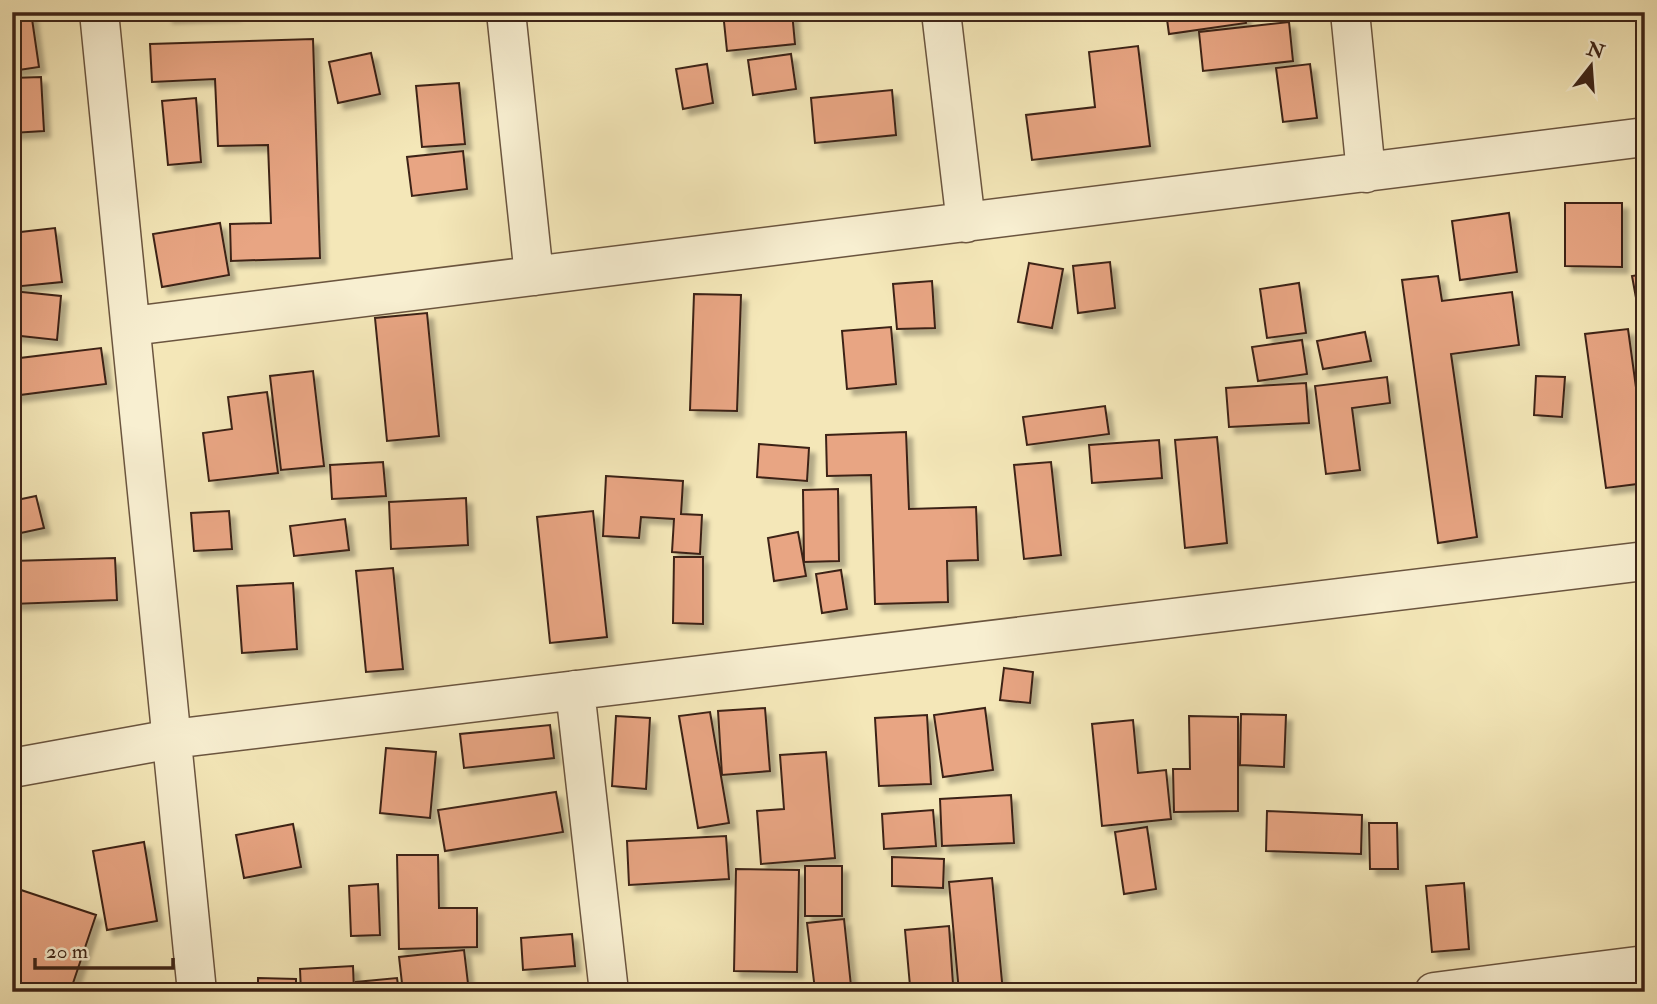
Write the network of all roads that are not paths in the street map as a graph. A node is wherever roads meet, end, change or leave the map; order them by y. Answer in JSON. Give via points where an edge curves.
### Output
{"nodes":[{"id":1,"x":99,"y":12,"type":"edge"},
{"id":2,"x":506,"y":12,"type":"edge"},
{"id":3,"x":942,"y":12,"type":"edge"},
{"id":4,"x":1350,"y":12,"type":"edge"},
{"id":5,"x":1645,"y":137,"type":"edge"},
{"id":6,"x":1366,"y":173,"type":"junction"},
{"id":7,"x":966,"y":223,"type":"junction"},
{"id":8,"x":534,"y":276,"type":"junction"},
{"id":9,"x":132,"y":326,"type":"junction"},
{"id":10,"x":1645,"y":561,"type":"edge"},
{"id":11,"x":575,"y":690,"type":"junction"},
{"id":12,"x":172,"y":739,"type":"junction"},
{"id":13,"x":12,"y":768,"type":"edge"},
{"id":14,"x":1645,"y":965,"type":"edge"},
{"id":15,"x":197,"y":992,"type":"edge"},
{"id":16,"x":609,"y":992,"type":"edge"},
{"id":17,"x":1434,"y":992,"type":"edge"}],
"edges":[{"from":1,"to":9,"type":"street"},
{"from":2,"to":8,"type":"street"},
{"from":3,"to":7,"type":"street"},
{"from":4,"to":6,"type":"street"},
{"from":5,"to":6,"type":"street"},
{"from":6,"to":7,"type":"street"},
{"from":7,"to":8,"type":"street"},
{"from":8,"to":9,"type":"street"},
{"from":9,"to":12,"type":"street"},
{"from":10,"to":11,"type":"street"},
{"from":11,"to":12,"type":"street"},
{"from":11,"to":16,"type":"street"},
{"from":12,"to":13,"type":"street"},
{"from":12,"to":15,"type":"street"},
{"from":14,"to":17,"type":"street"}]}
